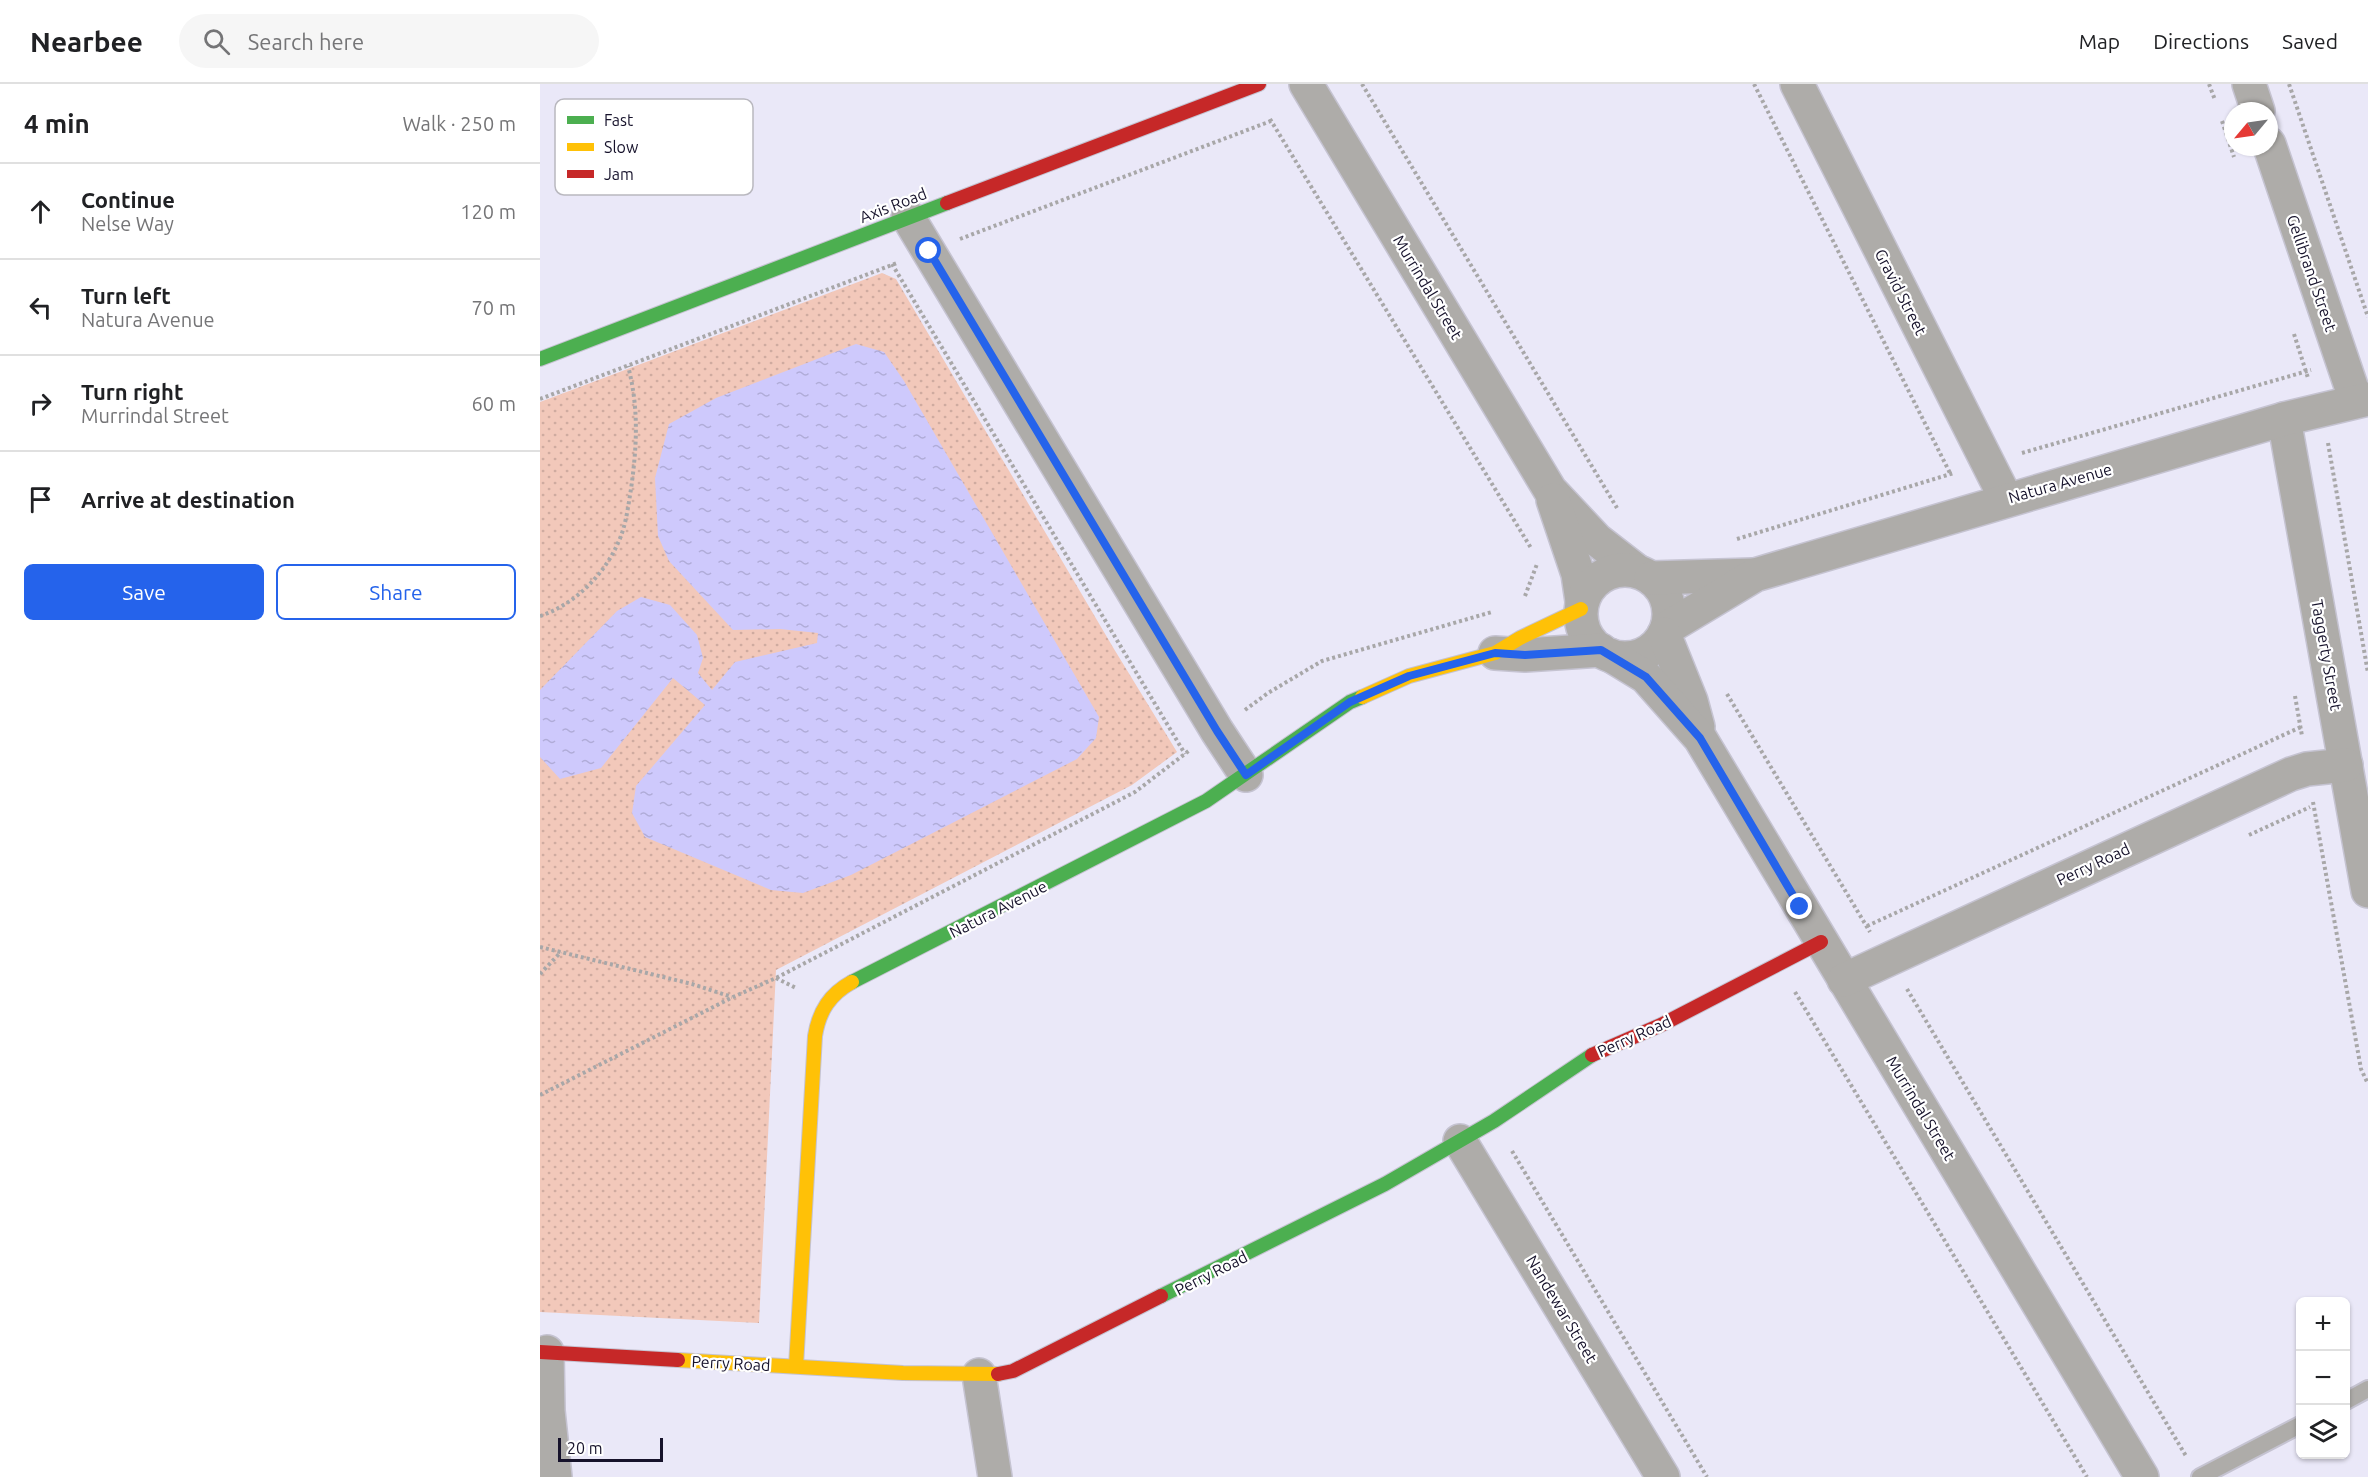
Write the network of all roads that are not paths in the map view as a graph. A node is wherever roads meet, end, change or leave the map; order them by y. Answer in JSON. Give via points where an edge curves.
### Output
{"nodes":[{"id":1,"x":1306,"y":84,"type":"edge"},
{"id":2,"x":1797,"y":84,"type":"edge"},
{"id":3,"x":2249,"y":84,"type":"edge"},
{"id":4,"x":1255,"y":85,"type":"edge"},
{"id":5,"x":2255,"y":102,"type":"edge"},
{"id":6,"x":2273,"y":156,"type":"edge"},
{"id":7,"x":893,"y":223,"type":"junction"},
{"id":8,"x":540,"y":359,"type":"edge"},
{"id":9,"x":2362,"y":400,"type":"edge"},
{"id":10,"x":2284,"y":418,"type":"junction"},
{"id":11,"x":1550,"y":490,"type":"junction"},
{"id":12,"x":2006,"y":499,"type":"junction"},
{"id":13,"x":1644,"y":575,"type":"junction"},
{"id":14,"x":1755,"y":575,"type":"junction"},
{"id":15,"x":1582,"y":605,"type":"junction"},
{"id":16,"x":1665,"y":631,"type":"junction"},
{"id":17,"x":1508,"y":645,"type":"junction"},
{"id":18,"x":1606,"y":653,"type":"junction"},
{"id":19,"x":1700,"y":738,"type":"junction"},
{"id":20,"x":2346,"y":765,"type":"junction"},
{"id":21,"x":1246,"y":775,"type":"junction"},
{"id":22,"x":2360,"y":797,"type":"edge"},
{"id":23,"x":2368,"y":891,"type":"edge"},
{"id":24,"x":1821,"y":942,"type":"junction"},
{"id":25,"x":1844,"y":980,"type":"junction"},
{"id":26,"x":1460,"y":1140,"type":"junction"},
{"id":27,"x":543,"y":1352,"type":"edge"},
{"id":28,"x":796,"y":1366,"type":"junction"},
{"id":29,"x":979,"y":1375,"type":"junction"},
{"id":30,"x":2368,"y":1389,"type":"edge"},
{"id":31,"x":2350,"y":1399,"type":"edge"},
{"id":32,"x":2296,"y":1428,"type":"edge"},
{"id":33,"x":555,"y":1477,"type":"edge"},
{"id":34,"x":995,"y":1477,"type":"edge"},
{"id":35,"x":1663,"y":1477,"type":"edge"},
{"id":36,"x":2142,"y":1477,"type":"edge"},
{"id":37,"x":2200,"y":1477,"type":"edge"}],
"edges":[{"from":1,"to":11,"type":"street","name":"Murrindal Street"},
{"from":2,"to":12,"type":"street","name":"Gravid Street"},
{"from":3,"to":5,"type":"street"},
{"from":4,"to":7,"type":"street","name":"Axis Road"},
{"from":6,"to":9,"type":"street","name":"Gellibrand Street","via":[[2343,365]]},
{"from":7,"to":8,"type":"street","name":"Axis Road"},
{"from":7,"to":21,"type":"street"},
{"from":9,"to":10,"type":"street","name":"Natura Avenue"},
{"from":10,"to":12,"type":"street","name":"Natura Avenue"},
{"from":10,"to":20,"type":"street","name":"Taggerty Street"},
{"from":11,"to":13,"type":"street","name":"Murrindal Street","via":[[1597,540]]},
{"from":11,"to":15,"type":"street","name":"Murrindal Street","via":[[1578,574]]},
{"from":12,"to":14,"type":"street","name":"Natura Avenue"},
{"from":13,"to":14,"type":"street","name":"Natura Avenue"},
{"from":13,"to":15,"type":"street","via":[[1620,570],[1604,575],[1591,586]]},
{"from":13,"to":16,"type":"street","via":[[1661,588],[1667,601]]},
{"from":14,"to":16,"type":"street","name":"Natura Avenue"},
{"from":15,"to":17,"type":"street","name":"Natura Avenue"},
{"from":15,"to":18,"type":"street","via":[[1585,633]]},
{"from":16,"to":18,"type":"street","via":[[1641,655],[1629,658]]},
{"from":16,"to":19,"type":"street","name":"Murrindal Street"},
{"from":17,"to":18,"type":"street","name":"Natura Avenue","via":[[1525,655]]},
{"from":17,"to":21,"type":"street","name":"Natura Avenue","via":[[1366,694]]},
{"from":18,"to":19,"type":"street","name":"Murrindal Street","via":[[1646,677]]},
{"from":19,"to":24,"type":"street","name":"Murrindal Street"},
{"from":20,"to":22,"type":"street","name":"Taggerty Street"},
{"from":20,"to":25,"type":"street","name":"Perry Road","via":[[2291,774]]},
{"from":21,"to":28,"type":"street","name":"Natura Avenue","via":[[1206,801],[839,989],[825,1004],[815,1036]]},
{"from":22,"to":23,"type":"street","name":"Taggerty Street"},
{"from":24,"to":25,"type":"street","name":"Murrindal Street"},
{"from":24,"to":26,"type":"street","name":"Perry Road","via":[[1661,1026],[1601,1050]]},
{"from":25,"to":36,"type":"street","name":"Murrindal Street"},
{"from":26,"to":29,"type":"street","name":"Perry Road","via":[[1385,1185],[1029,1364],[1013,1371]]},
{"from":26,"to":35,"type":"street","name":"Nandewar Street"},
{"from":27,"to":28,"type":"street","name":"Perry Road"},
{"from":27,"to":33,"type":"street"},
{"from":28,"to":29,"type":"street","name":"Perry Road"},
{"from":29,"to":34,"type":"street"},
{"from":30,"to":31,"type":"lane"},
{"from":32,"to":37,"type":"lane"}]}
